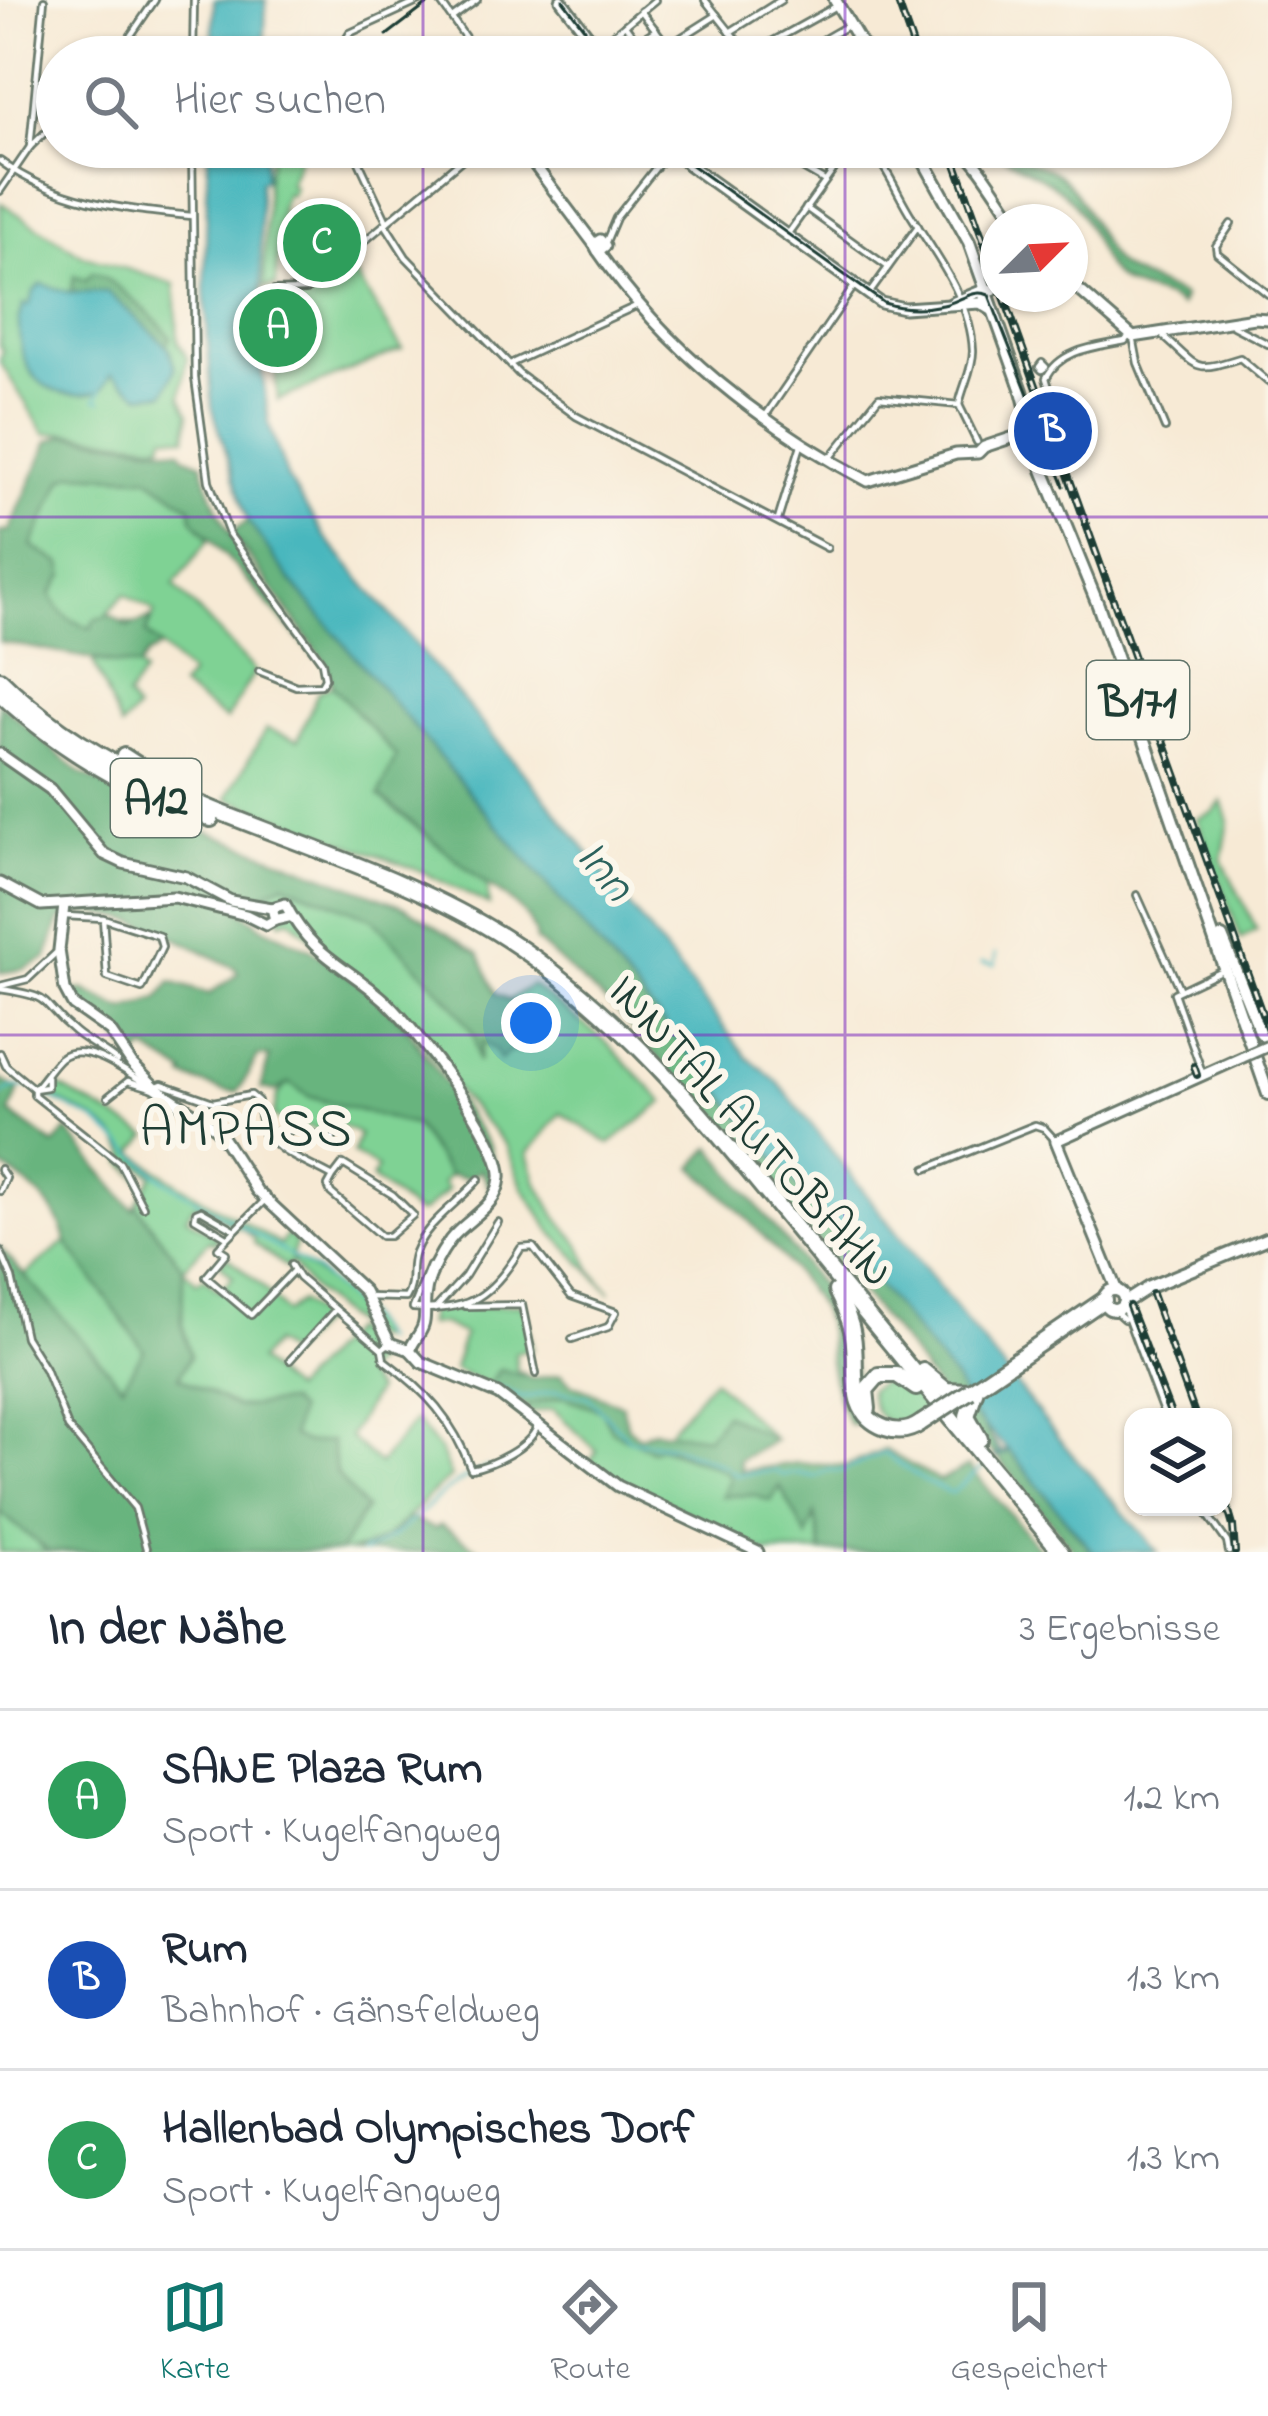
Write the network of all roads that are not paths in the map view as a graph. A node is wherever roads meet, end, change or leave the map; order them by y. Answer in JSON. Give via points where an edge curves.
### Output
{"nodes":[{"id":1,"x":44,"y":0,"type":"edge"},
{"id":2,"x":154,"y":0,"type":"edge"},
{"id":3,"x":194,"y":0,"type":"edge"},
{"id":4,"x":422,"y":0,"type":"edge"},
{"id":5,"x":439,"y":0,"type":"edge"},
{"id":6,"x":477,"y":0,"type":"edge"},
{"id":7,"x":561,"y":0,"type":"edge"},
{"id":8,"x":655,"y":0,"type":"edge"},
{"id":9,"x":705,"y":0,"type":"edge"},
{"id":10,"x":781,"y":0,"type":"edge"},
{"id":11,"x":832,"y":2,"type":"edge"},
{"id":12,"x":641,"y":11,"type":"junction"},
{"id":13,"x":717,"y":15,"type":"junction"},
{"id":14,"x":452,"y":19,"type":"junction"},
{"id":15,"x":625,"y":25,"type":"junction"},
{"id":16,"x":845,"y":27,"type":"junction"},
{"id":17,"x":656,"y":29,"type":"junction"},
{"id":18,"x":730,"y":32,"type":"junction"},
{"id":19,"x":41,"y":36,"type":"edge"},
{"id":20,"x":130,"y":36,"type":"edge"},
{"id":21,"x":193,"y":36,"type":"edge"},
{"id":22,"x":348,"y":36,"type":"edge"},
{"id":23,"x":464,"y":36,"type":"edge"},
{"id":24,"x":588,"y":36,"type":"edge"},
{"id":25,"x":613,"y":36,"type":"edge"},
{"id":26,"x":633,"y":36,"type":"edge"},
{"id":27,"x":646,"y":36,"type":"edge"},
{"id":28,"x":661,"y":36,"type":"edge"},
{"id":29,"x":683,"y":36,"type":"edge"},
{"id":30,"x":733,"y":36,"type":"edge"},
{"id":31,"x":780,"y":36,"type":"edge"},
{"id":32,"x":830,"y":36,"type":"edge"},
{"id":33,"x":851,"y":36,"type":"edge"},
{"id":34,"x":853,"y":36,"type":"edge"},
{"id":35,"x":36,"y":85,"type":"edge"},
{"id":36,"x":36,"y":142,"type":"edge"},
{"id":37,"x":30,"y":148,"type":"junction"},
{"id":38,"x":0,"y":160,"type":"edge"},
{"id":39,"x":192,"y":168,"type":"edge"},
{"id":40,"x":362,"y":168,"type":"edge"},
{"id":41,"x":452,"y":168,"type":"edge"},
{"id":42,"x":537,"y":168,"type":"edge"},
{"id":43,"x":655,"y":168,"type":"edge"},
{"id":44,"x":693,"y":168,"type":"edge"},
{"id":45,"x":801,"y":168,"type":"edge"},
{"id":46,"x":835,"y":168,"type":"edge"},
{"id":47,"x":884,"y":168,"type":"edge"},
{"id":48,"x":933,"y":168,"type":"edge"},
{"id":49,"x":978,"y":168,"type":"edge"},
{"id":50,"x":13,"y":170,"type":"junction"},
{"id":51,"x":825,"y":182,"type":"junction"},
{"id":52,"x":0,"y":191,"type":"edge"},
{"id":53,"x":376,"y":197,"type":"junction"},
{"id":54,"x":1003,"y":204,"type":"edge"},
{"id":55,"x":806,"y":208,"type":"junction"},
{"id":56,"x":191,"y":216,"type":"junction"},
{"id":57,"x":394,"y":216,"type":"junction"},
{"id":58,"x":386,"y":223,"type":"junction"},
{"id":59,"x":1231,"y":224,"type":"dead end"},
{"id":60,"x":918,"y":226,"type":"junction"},
{"id":61,"x":787,"y":235,"type":"junction"},
{"id":62,"x":600,"y":245,"type":"junction"},
{"id":63,"x":980,"y":264,"type":"edge"},
{"id":64,"x":888,"y":267,"type":"junction"},
{"id":65,"x":862,"y":289,"type":"junction"},
{"id":66,"x":274,"y":292,"type":"dead end"},
{"id":67,"x":1268,"y":294,"type":"edge"},
{"id":68,"x":980,"y":296,"type":"edge"},
{"id":69,"x":1088,"y":298,"type":"edge"},
{"id":70,"x":640,"y":303,"type":"junction"},
{"id":71,"x":961,"y":303,"type":"junction"},
{"id":72,"x":980,"y":303,"type":"edge"},
{"id":73,"x":994,"y":312,"type":"edge"},
{"id":74,"x":995,"y":312,"type":"edge"},
{"id":75,"x":1268,"y":320,"type":"edge"},
{"id":76,"x":1228,"y":322,"type":"junction"},
{"id":77,"x":1163,"y":335,"type":"junction"},
{"id":78,"x":1131,"y":336,"type":"junction"},
{"id":79,"x":1268,"y":344,"type":"edge"},
{"id":80,"x":1054,"y":363,"type":"junction"},
{"id":81,"x":510,"y":364,"type":"junction"},
{"id":82,"x":1046,"y":366,"type":"dead end"},
{"id":83,"x":1268,"y":382,"type":"edge"},
{"id":84,"x":959,"y":405,"type":"junction"},
{"id":85,"x":766,"y":415,"type":"junction"},
{"id":86,"x":1033,"y":428,"type":"junction"},
{"id":87,"x":1165,"y":428,"type":"dead end"},
{"id":88,"x":805,"y":441,"type":"junction"},
{"id":89,"x":975,"y":446,"type":"junction"},
{"id":90,"x":831,"y":457,"type":"junction"},
{"id":91,"x":1072,"y":464,"type":"dead end"},
{"id":92,"x":778,"y":520,"type":"junction"},
{"id":93,"x":827,"y":548,"type":"dead end"},
{"id":94,"x":259,"y":671,"type":"dead end"},
{"id":95,"x":0,"y":676,"type":"edge"},
{"id":96,"x":31,"y":693,"type":"dead end"},
{"id":97,"x":0,"y":694,"type":"edge"},
{"id":98,"x":0,"y":754,"type":"edge"},
{"id":99,"x":124,"y":756,"type":"dead end"},
{"id":100,"x":201,"y":806,"type":"junction"},
{"id":101,"x":0,"y":883,"type":"edge"},
{"id":102,"x":1137,"y":896,"type":"dead end"},
{"id":103,"x":272,"y":908,"type":"junction"},
{"id":104,"x":64,"y":910,"type":"junction"},
{"id":105,"x":288,"y":917,"type":"junction"},
{"id":106,"x":103,"y":918,"type":"junction"},
{"id":107,"x":275,"y":920,"type":"junction"},
{"id":108,"x":1222,"y":937,"type":"junction"},
{"id":109,"x":502,"y":941,"type":"junction"},
{"id":110,"x":59,"y":950,"type":"junction"},
{"id":111,"x":1229,"y":967,"type":"junction"},
{"id":112,"x":0,"y":987,"type":"edge"},
{"id":113,"x":1179,"y":988,"type":"junction"},
{"id":114,"x":1268,"y":1043,"type":"edge"},
{"id":115,"x":0,"y":1053,"type":"edge"},
{"id":116,"x":121,"y":1064,"type":"junction"},
{"id":117,"x":1268,"y":1070,"type":"edge"},
{"id":118,"x":1202,"y":1075,"type":"junction"},
{"id":119,"x":154,"y":1088,"type":"junction"},
{"id":120,"x":34,"y":1089,"type":"junction"},
{"id":121,"x":1268,"y":1094,"type":"edge"},
{"id":122,"x":108,"y":1097,"type":"dead end"},
{"id":123,"x":264,"y":1134,"type":"junction"},
{"id":124,"x":332,"y":1138,"type":"dead end"},
{"id":125,"x":1056,"y":1141,"type":"junction"},
{"id":126,"x":0,"y":1169,"type":"edge"},
{"id":127,"x":926,"y":1169,"type":"dead end"},
{"id":128,"x":333,"y":1177,"type":"junction"},
{"id":129,"x":479,"y":1179,"type":"dead end"},
{"id":130,"x":0,"y":1191,"type":"edge"},
{"id":131,"x":266,"y":1200,"type":"junction"},
{"id":132,"x":485,"y":1202,"type":"dead end"},
{"id":133,"x":143,"y":1208,"type":"dead end"},
{"id":134,"x":498,"y":1222,"type":"dead end"},
{"id":135,"x":238,"y":1226,"type":"junction"},
{"id":136,"x":226,"y":1237,"type":"junction"},
{"id":137,"x":803,"y":1238,"type":"junction"},
{"id":138,"x":1268,"y":1238,"type":"edge"},
{"id":139,"x":0,"y":1250,"type":"edge"},
{"id":140,"x":836,"y":1291,"type":"junction"},
{"id":141,"x":367,"y":1297,"type":"junction"},
{"id":142,"x":1113,"y":1302,"type":"junction"},
{"id":143,"x":465,"y":1306,"type":"junction"},
{"id":144,"x":424,"y":1309,"type":"junction"},
{"id":145,"x":335,"y":1310,"type":"junction"},
{"id":146,"x":572,"y":1339,"type":"dead end"},
{"id":147,"x":386,"y":1346,"type":"junction"},
{"id":148,"x":410,"y":1350,"type":"junction"},
{"id":149,"x":290,"y":1360,"type":"dead end"},
{"id":150,"x":536,"y":1374,"type":"dead end"},
{"id":151,"x":916,"y":1388,"type":"junction"},
{"id":152,"x":974,"y":1388,"type":"junction"},
{"id":153,"x":1161,"y":1408,"type":"edge"},
{"id":154,"x":921,"y":1423,"type":"junction"},
{"id":155,"x":537,"y":1424,"type":"junction"},
{"id":156,"x":989,"y":1466,"type":"junction"},
{"id":157,"x":1208,"y":1516,"type":"edge"},
{"id":158,"x":147,"y":1552,"type":"edge"},
{"id":159,"x":758,"y":1552,"type":"edge"},
{"id":160,"x":1052,"y":1552,"type":"edge"},
{"id":161,"x":1061,"y":1552,"type":"edge"},
{"id":162,"x":1072,"y":1552,"type":"edge"},
{"id":163,"x":1229,"y":1552,"type":"edge"}],
"edges":[{"from":1,"to":19,"type":"street"},
{"from":2,"to":20,"type":"street"},
{"from":3,"to":21,"type":"street"},
{"from":4,"to":22,"type":"street"},
{"from":5,"to":14,"type":"street"},
{"from":6,"to":14,"type":"street"},
{"from":7,"to":24,"type":"street"},
{"from":8,"to":12,"type":"street"},
{"from":9,"to":13,"type":"street"},
{"from":10,"to":18,"type":"street"},
{"from":11,"to":16,"type":"main road"},
{"from":11,"to":31,"type":"street"},
{"from":11,"to":34,"type":"main road"},
{"from":12,"to":15,"type":"street"},
{"from":12,"to":17,"type":"street"},
{"from":13,"to":18,"type":"street"},
{"from":13,"to":29,"type":"street"},
{"from":14,"to":23,"type":"street"},
{"from":15,"to":25,"type":"street"},
{"from":15,"to":26,"type":"street"},
{"from":16,"to":32,"type":"street"},
{"from":16,"to":33,"type":"main road"},
{"from":17,"to":27,"type":"street"},
{"from":17,"to":28,"type":"street"},
{"from":18,"to":30,"type":"street"},
{"from":35,"to":37,"type":"street"},
{"from":36,"to":37,"type":"street"},
{"from":37,"to":50,"type":"street"},
{"from":38,"to":50,"type":"street"},
{"from":39,"to":56,"type":"street"},
{"from":40,"to":53,"type":"street"},
{"from":41,"to":57,"type":"street"},
{"from":42,"to":62,"type":"street"},
{"from":43,"to":62,"type":"street"},
{"from":44,"to":61,"type":"street"},
{"from":45,"to":51,"type":"street"},
{"from":46,"to":51,"type":"street"},
{"from":47,"to":60,"type":"street"},
{"from":48,"to":63,"type":"main road","number":"B171","via":[[966,220]]},
{"from":49,"to":54,"type":"street"},
{"from":50,"to":52,"type":"street"},
{"from":50,"to":56,"type":"street","via":[[64,196]]},
{"from":51,"to":55,"type":"street"},
{"from":53,"to":57,"type":"street"},
{"from":53,"to":58,"type":"street"},
{"from":55,"to":61,"type":"street"},
{"from":55,"to":64,"type":"street"},
{"from":56,"to":94,"type":"street","via":[[195,377],[213,500],[326,678],[309,688]]},
{"from":57,"to":58,"type":"street"},
{"from":58,"to":66,"type":"street","via":[[306,290]]},
{"from":58,"to":81,"type":"street","via":[[406,257]]},
{"from":59,"to":67,"type":"street","via":[[1217,253]]},
{"from":60,"to":64,"type":"street"},
{"from":60,"to":71,"type":"street"},
{"from":61,"to":65,"type":"street"},
{"from":62,"to":70,"type":"street"},
{"from":64,"to":65,"type":"street"},
{"from":65,"to":71,"type":"street","via":[[895,308]]},
{"from":65,"to":85,"type":"street"},
{"from":68,"to":71,"type":"street"},
{"from":69,"to":78,"type":"street"},
{"from":70,"to":81,"type":"street"},
{"from":70,"to":85,"type":"street","via":[[706,372]]},
{"from":71,"to":72,"type":"street"},
{"from":71,"to":84,"type":"street","via":[[973,355]]},
{"from":73,"to":86,"type":"main road","number":"B171"},
{"from":74,"to":86,"type":"main road","number":"B171"},
{"from":75,"to":76,"type":"street"},
{"from":76,"to":77,"type":"street"},
{"from":76,"to":79,"type":"street"},
{"from":77,"to":78,"type":"street"},
{"from":77,"to":83,"type":"street","via":[[1198,367],[1240,358]]},
{"from":78,"to":80,"type":"street"},
{"from":78,"to":87,"type":"street"},
{"from":80,"to":82,"type":"street"},
{"from":80,"to":91,"type":"street","via":[[1046,378]]},
{"from":81,"to":92,"type":"street","via":[[576,416]]},
{"from":84,"to":89,"type":"street"},
{"from":84,"to":90,"type":"street","via":[[879,397]]},
{"from":85,"to":88,"type":"street"},
{"from":86,"to":89,"type":"street"},
{"from":86,"to":108,"type":"main road","number":"B171"},
{"from":86,"to":111,"type":"main road","number":"B171"},
{"from":88,"to":90,"type":"street"},
{"from":88,"to":92,"type":"street"},
{"from":89,"to":90,"type":"street","via":[[876,481]]},
{"from":92,"to":93,"type":"street"},
{"from":95,"to":96,"type":"highway"},
{"from":95,"to":100,"type":"highway","name":"INNTAL AUTOBAHN","number":"A12","via":[[103,760]]},
{"from":97,"to":109,"type":"highway","name":"INNTAL AUTOBAHN","number":"A12","via":[[117,779],[363,876]]},
{"from":98,"to":103,"type":"street","via":[[50,789],[104,854]]},
{"from":99,"to":100,"type":"highway"},
{"from":100,"to":109,"type":"highway","name":"INNTAL AUTOBAHN","number":"A12","via":[[392,879]]},
{"from":101,"to":104,"type":"street"},
{"from":102,"to":113,"type":"street"},
{"from":103,"to":105,"type":"street","via":[[285,904]]},
{"from":103,"to":107,"type":"street"},
{"from":104,"to":106,"type":"street"},
{"from":104,"to":107,"type":"street","via":[[174,897],[266,926]]},
{"from":104,"to":110,"type":"street"},
{"from":105,"to":107,"type":"street"},
{"from":105,"to":144,"type":"street","via":[[406,1022],[497,1155],[496,1192],[446,1246]]},
{"from":106,"to":106,"type":"street","via":[[161,938],[142,989],[107,977]]},
{"from":108,"to":111,"type":"main road","number":"B171"},
{"from":108,"to":114,"type":"main road"},
{"from":109,"to":137,"type":"highway","name":"INNTAL AUTOBAHN","number":"A12","via":[[563,979],[629,1036]]},
{"from":109,"to":140,"type":"highway","name":"INNTAL AUTOBAHN","number":"A12","via":[[640,1059]]},
{"from":110,"to":112,"type":"street","via":[[28,980]]},
{"from":110,"to":119,"type":"street","via":[[73,1006],[110,1030]]},
{"from":111,"to":113,"type":"street"},
{"from":111,"to":117,"type":"main road","number":"B171"},
{"from":111,"to":121,"type":"main road","number":"B171"},
{"from":112,"to":116,"type":"street","via":[[50,1002],[70,1028]]},
{"from":113,"to":118,"type":"street","via":[[1175,999]]},
{"from":114,"to":118,"type":"street","bridge":true},
{"from":115,"to":120,"type":"street"},
{"from":116,"to":119,"type":"street"},
{"from":116,"to":120,"type":"street","via":[[68,1054]]},
{"from":118,"to":125,"type":"street"},
{"from":119,"to":122,"type":"street","via":[[128,1081]]},
{"from":119,"to":123,"type":"street","via":[[219,1102],[253,1096]]},
{"from":119,"to":131,"type":"street","via":[[217,1129]]},
{"from":120,"to":133,"type":"street","via":[[55,1115],[120,1162]]},
{"from":123,"to":124,"type":"street"},
{"from":123,"to":128,"type":"street"},
{"from":125,"to":127,"type":"street","via":[[1035,1125]]},
{"from":125,"to":142,"type":"street"},
{"from":126,"to":130,"type":"street"},
{"from":128,"to":128,"type":"street","via":[[343,1164],[413,1215],[384,1238],[331,1192]]},
{"from":129,"to":141,"type":"street","via":[[419,1244],[407,1298]]},
{"from":131,"to":135,"type":"street"},
{"from":131,"to":141,"type":"street"},
{"from":132,"to":144,"type":"street","via":[[446,1238],[429,1267]]},
{"from":134,"to":144,"type":"street","via":[[465,1276]]},
{"from":135,"to":136,"type":"street"},
{"from":135,"to":136,"type":"street","via":[[196,1212]]},
{"from":136,"to":145,"type":"street","via":[[218,1248],[226,1253],[206,1277],[247,1315],[292,1268]]},
{"from":137,"to":152,"type":"highway","via":[[939,1387]]},
{"from":137,"to":156,"type":"highway","name":"INNTAL AUTOBAHN","number":"A12"},
{"from":138,"to":142,"type":"main road"},
{"from":139,"to":158,"type":"street","via":[[25,1336],[68,1427],[135,1508]]},
{"from":140,"to":151,"type":"highway","name":"INNTAL AUTOBAHN","number":"A12"},
{"from":140,"to":154,"type":"highway","via":[[853,1331],[862,1410],[891,1430]]},
{"from":141,"to":147,"type":"street"},
{"from":142,"to":152,"type":"highway"},
{"from":142,"to":153,"type":"street"},
{"from":143,"to":144,"type":"street"},
{"from":143,"to":146,"type":"street","via":[[529,1246],[571,1297],[616,1313],[609,1326]]},
{"from":143,"to":150,"type":"street","via":[[522,1305]]},
{"from":144,"to":148,"type":"street"},
{"from":145,"to":147,"type":"street"},
{"from":145,"to":149,"type":"street"},
{"from":147,"to":148,"type":"street"},
{"from":147,"to":155,"type":"street","via":[[384,1360],[440,1408],[471,1469],[525,1443]]},
{"from":148,"to":155,"type":"street","via":[[498,1394]]},
{"from":151,"to":154,"type":"highway","via":[[883,1374],[869,1383],[865,1401],[886,1424]]},
{"from":151,"to":156,"type":"highway","name":"INNTAL AUTOBAHN","number":"A12"},
{"from":152,"to":154,"type":"highway","bridge":true},
{"from":152,"to":156,"type":"highway","via":[[968,1422]]},
{"from":155,"to":159,"type":"street","via":[[618,1486]]},
{"from":156,"to":160,"type":"highway","name":"INNTAL AUTOBAHN","number":"A12"},
{"from":156,"to":161,"type":"highway","name":"INNTAL AUTOBAHN","number":"A12"},
{"from":156,"to":162,"type":"highway"},
{"from":157,"to":163,"type":"street"}]}
